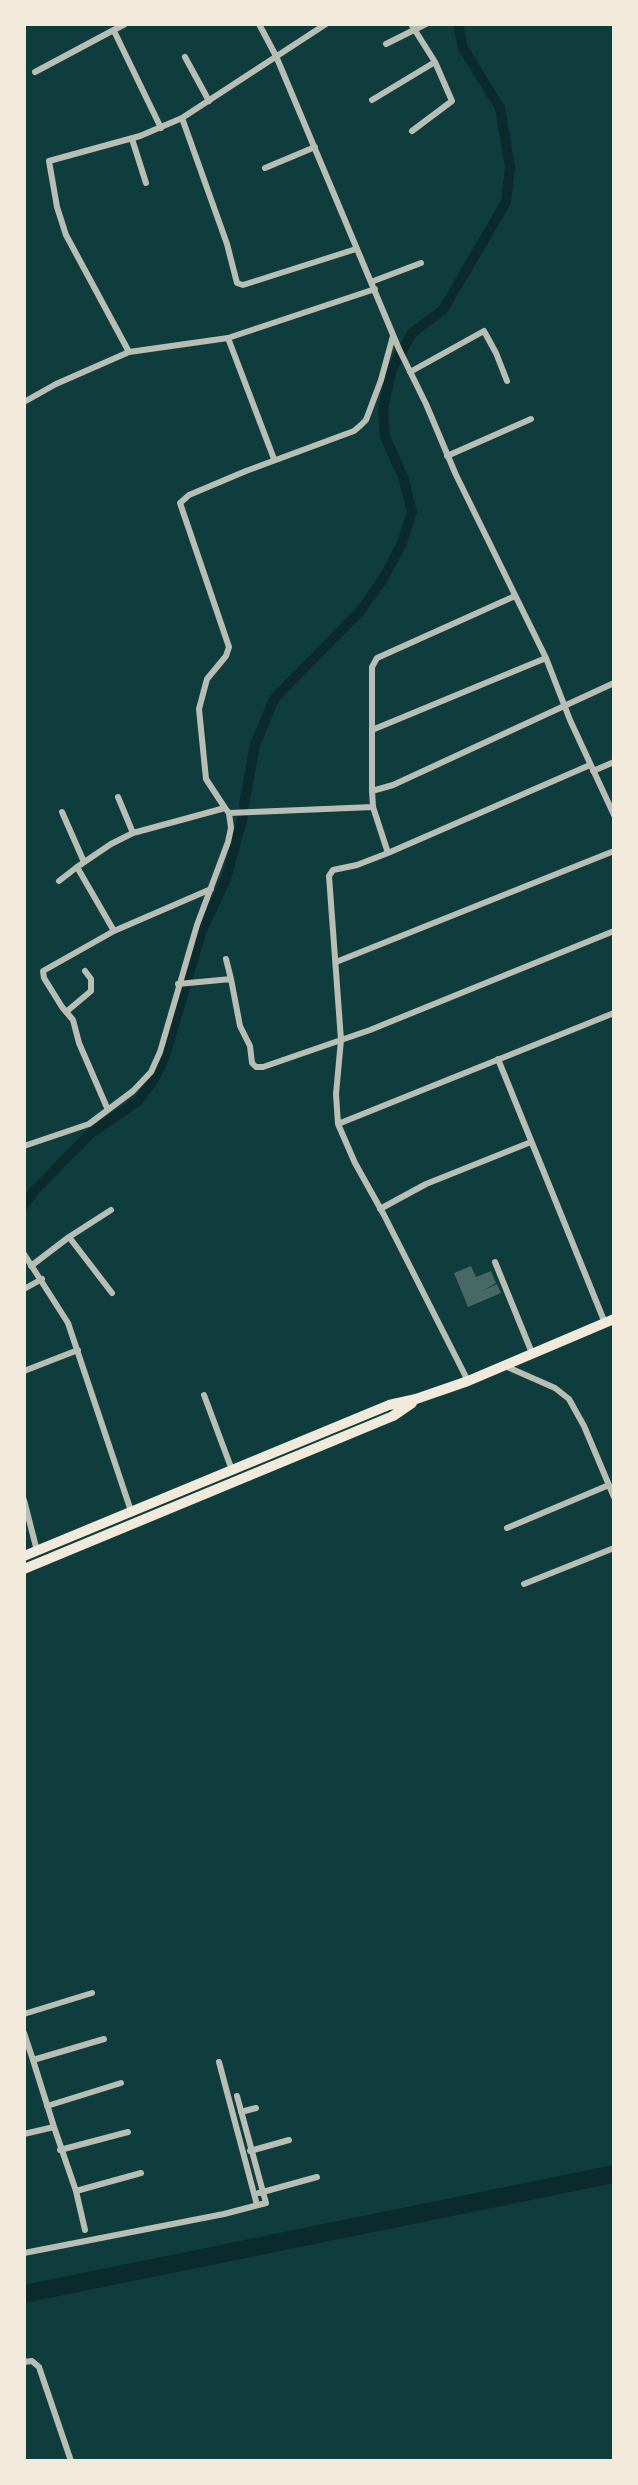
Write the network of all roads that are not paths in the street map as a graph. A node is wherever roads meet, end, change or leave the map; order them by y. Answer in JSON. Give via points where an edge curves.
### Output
{"nodes":[{"id":1,"x":125,"y":24,"type":"edge"},
{"id":2,"x":259,"y":24,"type":"edge"},
{"id":3,"x":326,"y":24,"type":"edge"},
{"id":4,"x":426,"y":24,"type":"edge"},
{"id":5,"x":413,"y":26,"type":"edge"},
{"id":6,"x":114,"y":31,"type":"junction"},
{"id":7,"x":386,"y":44,"type":"dead end"},
{"id":8,"x":276,"y":56,"type":"junction"},
{"id":9,"x":185,"y":57,"type":"dead end"},
{"id":10,"x":435,"y":62,"type":"junction"},
{"id":11,"x":35,"y":72,"type":"dead end"},
{"id":12,"x":372,"y":100,"type":"dead end"},
{"id":13,"x":209,"y":101,"type":"junction"},
{"id":14,"x":182,"y":118,"type":"junction"},
{"id":15,"x":161,"y":128,"type":"junction"},
{"id":16,"x":412,"y":131,"type":"dead end"},
{"id":17,"x":132,"y":139,"type":"junction"},
{"id":18,"x":315,"y":147,"type":"junction"},
{"id":19,"x":265,"y":168,"type":"dead end"},
{"id":20,"x":146,"y":183,"type":"dead end"},
{"id":21,"x":356,"y":249,"type":"junction"},
{"id":22,"x":421,"y":263,"type":"dead end"},
{"id":23,"x":373,"y":286,"type":"junction"},
{"id":24,"x":393,"y":336,"type":"junction"},
{"id":25,"x":228,"y":338,"type":"junction"},
{"id":26,"x":129,"y":352,"type":"junction"},
{"id":27,"x":408,"y":368,"type":"junction"},
{"id":28,"x":507,"y":381,"type":"dead end"},
{"id":29,"x":24,"y":402,"type":"edge"},
{"id":30,"x":531,"y":419,"type":"dead end"},
{"id":31,"x":447,"y":456,"type":"junction"},
{"id":32,"x":274,"y":459,"type":"junction"},
{"id":33,"x":515,"y":596,"type":"junction"},
{"id":34,"x":546,"y":658,"type":"junction"},
{"id":35,"x":614,"y":683,"type":"edge"},
{"id":36,"x":566,"y":706,"type":"junction"},
{"id":37,"x":372,"y":730,"type":"junction"},
{"id":38,"x":614,"y":762,"type":"edge"},
{"id":39,"x":592,"y":768,"type":"junction"},
{"id":40,"x":372,"y":791,"type":"junction"},
{"id":41,"x":118,"y":797,"type":"dead end"},
{"id":42,"x":373,"y":807,"type":"junction"},
{"id":43,"x":227,"y":810,"type":"junction"},
{"id":44,"x":62,"y":812,"type":"dead end"},
{"id":45,"x":614,"y":815,"type":"edge"},
{"id":46,"x":133,"y":833,"type":"junction"},
{"id":47,"x":614,"y":851,"type":"edge"},
{"id":48,"x":388,"y":853,"type":"junction"},
{"id":49,"x":84,"y":862,"type":"junction"},
{"id":50,"x":77,"y":867,"type":"junction"},
{"id":51,"x":59,"y":881,"type":"dead end"},
{"id":52,"x":211,"y":889,"type":"junction"},
{"id":53,"x":114,"y":931,"type":"junction"},
{"id":54,"x":614,"y":931,"type":"edge"},
{"id":55,"x":226,"y":959,"type":"dead end"},
{"id":56,"x":336,"y":962,"type":"junction"},
{"id":57,"x":85,"y":971,"type":"dead end"},
{"id":58,"x":231,"y":979,"type":"junction"},
{"id":59,"x":179,"y":984,"type":"junction"},
{"id":60,"x":66,"y":1012,"type":"junction"},
{"id":61,"x":614,"y":1013,"type":"edge"},
{"id":62,"x":341,"y":1040,"type":"junction"},
{"id":63,"x":498,"y":1059,"type":"junction"},
{"id":64,"x":108,"y":1110,"type":"junction"},
{"id":65,"x":338,"y":1124,"type":"junction"},
{"id":66,"x":531,"y":1142,"type":"junction"},
{"id":67,"x":24,"y":1146,"type":"edge"},
{"id":68,"x":380,"y":1209,"type":"junction"},
{"id":69,"x":111,"y":1210,"type":"dead end"},
{"id":70,"x":69,"y":1237,"type":"junction"},
{"id":71,"x":24,"y":1254,"type":"edge"},
{"id":72,"x":495,"y":1262,"type":"dead end"},
{"id":73,"x":31,"y":1266,"type":"junction"},
{"id":74,"x":42,"y":1279,"type":"junction"},
{"id":75,"x":24,"y":1289,"type":"edge"},
{"id":76,"x":112,"y":1293,"type":"dead end"},
{"id":77,"x":610,"y":1321,"type":"edge"},
{"id":78,"x":78,"y":1350,"type":"junction"},
{"id":79,"x":532,"y":1353,"type":"junction"},
{"id":80,"x":504,"y":1365,"type":"junction"},
{"id":81,"x":24,"y":1371,"type":"edge"},
{"id":82,"x":468,"y":1381,"type":"junction"},
{"id":83,"x":204,"y":1395,"type":"dead end"},
{"id":84,"x":416,"y":1399,"type":"junction"},
{"id":85,"x":289,"y":1446,"type":"junction"},
{"id":86,"x":291,"y":1458,"type":"junction"},
{"id":87,"x":232,"y":1470,"type":"junction"},
{"id":88,"x":609,"y":1485,"type":"junction"},
{"id":89,"x":614,"y":1496,"type":"edge"},
{"id":90,"x":24,"y":1500,"type":"edge"},
{"id":91,"x":131,"y":1511,"type":"junction"},
{"id":92,"x":507,"y":1528,"type":"dead end"},
{"id":93,"x":614,"y":1548,"type":"edge"},
{"id":94,"x":37,"y":1551,"type":"junction"},
{"id":95,"x":24,"y":1556,"type":"edge"},
{"id":96,"x":24,"y":1569,"type":"edge"},
{"id":97,"x":524,"y":1584,"type":"dead end"},
{"id":98,"x":92,"y":1993,"type":"dead end"},
{"id":99,"x":24,"y":2014,"type":"edge"},
{"id":100,"x":24,"y":2033,"type":"edge"},
{"id":101,"x":104,"y":2039,"type":"dead end"},
{"id":102,"x":33,"y":2060,"type":"junction"},
{"id":103,"x":219,"y":2062,"type":"dead end"},
{"id":104,"x":121,"y":2083,"type":"dead end"},
{"id":105,"x":237,"y":2096,"type":"dead end"},
{"id":106,"x":47,"y":2106,"type":"junction"},
{"id":107,"x":256,"y":2108,"type":"dead end"},
{"id":108,"x":241,"y":2112,"type":"junction"},
{"id":109,"x":54,"y":2127,"type":"junction"},
{"id":110,"x":128,"y":2132,"type":"dead end"},
{"id":111,"x":24,"y":2134,"type":"edge"},
{"id":112,"x":289,"y":2140,"type":"dead end"},
{"id":113,"x":60,"y":2150,"type":"junction"},
{"id":114,"x":252,"y":2150,"type":"junction"},
{"id":115,"x":243,"y":2153,"type":"junction"},
{"id":116,"x":141,"y":2173,"type":"dead end"},
{"id":117,"x":317,"y":2177,"type":"dead end"},
{"id":118,"x":76,"y":2191,"type":"junction"},
{"id":119,"x":263,"y":2192,"type":"junction"},
{"id":120,"x":255,"y":2194,"type":"junction"},
{"id":121,"x":257,"y":2205,"type":"junction"},
{"id":122,"x":85,"y":2230,"type":"dead end"},
{"id":123,"x":24,"y":2253,"type":"edge"},
{"id":124,"x":24,"y":2362,"type":"edge"},
{"id":125,"x":71,"y":2461,"type":"edge"}],
"edges":[{"from":1,"to":6,"type":"street"},
{"from":2,"to":8,"type":"street"},
{"from":3,"to":8,"type":"street"},
{"from":4,"to":5,"type":"street"},
{"from":5,"to":7,"type":"street"},
{"from":5,"to":10,"type":"street"},
{"from":6,"to":11,"type":"street"},
{"from":6,"to":15,"type":"street"},
{"from":8,"to":13,"type":"street"},
{"from":8,"to":18,"type":"street"},
{"from":9,"to":13,"type":"street"},
{"from":10,"to":12,"type":"street"},
{"from":10,"to":16,"type":"street","via":[[452,103]]},
{"from":13,"to":14,"type":"street"},
{"from":14,"to":15,"type":"street"},
{"from":14,"to":21,"type":"street","via":[[237,283]]},
{"from":15,"to":17,"type":"street"},
{"from":17,"to":20,"type":"street"},
{"from":17,"to":26,"type":"street","via":[[48,164],[66,235]]},
{"from":18,"to":19,"type":"street"},
{"from":18,"to":21,"type":"street"},
{"from":21,"to":23,"type":"street"},
{"from":22,"to":23,"type":"street"},
{"from":23,"to":24,"type":"street"},
{"from":23,"to":25,"type":"street"},
{"from":24,"to":27,"type":"street"},
{"from":24,"to":32,"type":"street","via":[[366,420],[354,431]]},
{"from":25,"to":26,"type":"street"},
{"from":25,"to":32,"type":"street"},
{"from":26,"to":29,"type":"street"},
{"from":27,"to":28,"type":"street","via":[[484,331]]},
{"from":27,"to":31,"type":"street"},
{"from":30,"to":31,"type":"street"},
{"from":31,"to":33,"type":"street"},
{"from":32,"to":43,"type":"street","via":[[189,495],[180,506],[229,647],[207,679],[199,709],[206,779]]},
{"from":33,"to":34,"type":"street"},
{"from":33,"to":37,"type":"street","via":[[377,658],[372,667]]},
{"from":34,"to":36,"type":"street"},
{"from":34,"to":37,"type":"street"},
{"from":35,"to":36,"type":"street"},
{"from":36,"to":39,"type":"street"},
{"from":36,"to":40,"type":"street"},
{"from":37,"to":40,"type":"street"},
{"from":38,"to":39,"type":"street"},
{"from":39,"to":45,"type":"street"},
{"from":39,"to":48,"type":"street"},
{"from":40,"to":42,"type":"street"},
{"from":41,"to":46,"type":"street"},
{"from":42,"to":43,"type":"street"},
{"from":42,"to":48,"type":"street"},
{"from":43,"to":46,"type":"street"},
{"from":43,"to":52,"type":"street","via":[[231,828]]},
{"from":44,"to":49,"type":"street"},
{"from":46,"to":49,"type":"street"},
{"from":47,"to":56,"type":"street"},
{"from":48,"to":56,"type":"street","via":[[333,870],[329,876]]},
{"from":49,"to":50,"type":"street"},
{"from":50,"to":51,"type":"street"},
{"from":50,"to":53,"type":"street"},
{"from":52,"to":53,"type":"street"},
{"from":52,"to":59,"type":"street"},
{"from":53,"to":60,"type":"street","via":[[43,971]]},
{"from":54,"to":62,"type":"street"},
{"from":55,"to":58,"type":"street"},
{"from":56,"to":62,"type":"street"},
{"from":57,"to":60,"type":"street","via":[[91,991]]},
{"from":58,"to":59,"type":"street"},
{"from":58,"to":62,"type":"street","via":[[240,1026],[256,1067]]},
{"from":59,"to":64,"type":"street","via":[[151,1072]]},
{"from":60,"to":64,"type":"street"},
{"from":61,"to":63,"type":"street"},
{"from":62,"to":65,"type":"street"},
{"from":63,"to":65,"type":"street"},
{"from":63,"to":66,"type":"street"},
{"from":64,"to":67,"type":"street","via":[[82,1128]]},
{"from":65,"to":68,"type":"street"},
{"from":66,"to":68,"type":"street","via":[[426,1184]]},
{"from":66,"to":77,"type":"street"},
{"from":68,"to":82,"type":"street"},
{"from":69,"to":70,"type":"street"},
{"from":70,"to":73,"type":"street"},
{"from":70,"to":76,"type":"street"},
{"from":71,"to":73,"type":"street"},
{"from":72,"to":79,"type":"street"},
{"from":73,"to":74,"type":"street"},
{"from":74,"to":75,"type":"street"},
{"from":74,"to":78,"type":"street"},
{"from":77,"to":79,"type":"highway"},
{"from":78,"to":81,"type":"street"},
{"from":78,"to":91,"type":"street"},
{"from":79,"to":80,"type":"highway"},
{"from":80,"to":82,"type":"highway"},
{"from":80,"to":88,"type":"street","via":[[569,1399]]},
{"from":82,"to":84,"type":"highway"},
{"from":83,"to":87,"type":"street"},
{"from":84,"to":85,"type":"highway"},
{"from":84,"to":86,"type":"highway","via":[[393,1416]]},
{"from":85,"to":86,"type":"highway"},
{"from":85,"to":87,"type":"highway"},
{"from":86,"to":96,"type":"highway"},
{"from":87,"to":91,"type":"highway"},
{"from":88,"to":89,"type":"street"},
{"from":88,"to":92,"type":"street"},
{"from":90,"to":94,"type":"street"},
{"from":91,"to":94,"type":"highway"},
{"from":93,"to":97,"type":"street"},
{"from":94,"to":95,"type":"highway"},
{"from":98,"to":99,"type":"street"},
{"from":100,"to":102,"type":"street"},
{"from":101,"to":102,"type":"street"},
{"from":102,"to":106,"type":"street"},
{"from":103,"to":115,"type":"street"},
{"from":104,"to":106,"type":"street"},
{"from":105,"to":108,"type":"street"},
{"from":106,"to":109,"type":"street"},
{"from":107,"to":108,"type":"street"},
{"from":108,"to":114,"type":"street"},
{"from":109,"to":111,"type":"street"},
{"from":109,"to":113,"type":"street"},
{"from":110,"to":113,"type":"street"},
{"from":112,"to":114,"type":"street"},
{"from":113,"to":118,"type":"street"},
{"from":114,"to":115,"type":"street"},
{"from":114,"to":119,"type":"street"},
{"from":115,"to":120,"type":"street"},
{"from":116,"to":118,"type":"street"},
{"from":117,"to":119,"type":"street"},
{"from":118,"to":122,"type":"street"},
{"from":119,"to":120,"type":"street"},
{"from":119,"to":121,"type":"street","via":[[266,2203]]},
{"from":120,"to":121,"type":"street"},
{"from":121,"to":123,"type":"street"},
{"from":124,"to":125,"type":"street","via":[[39,2367]]}]}
